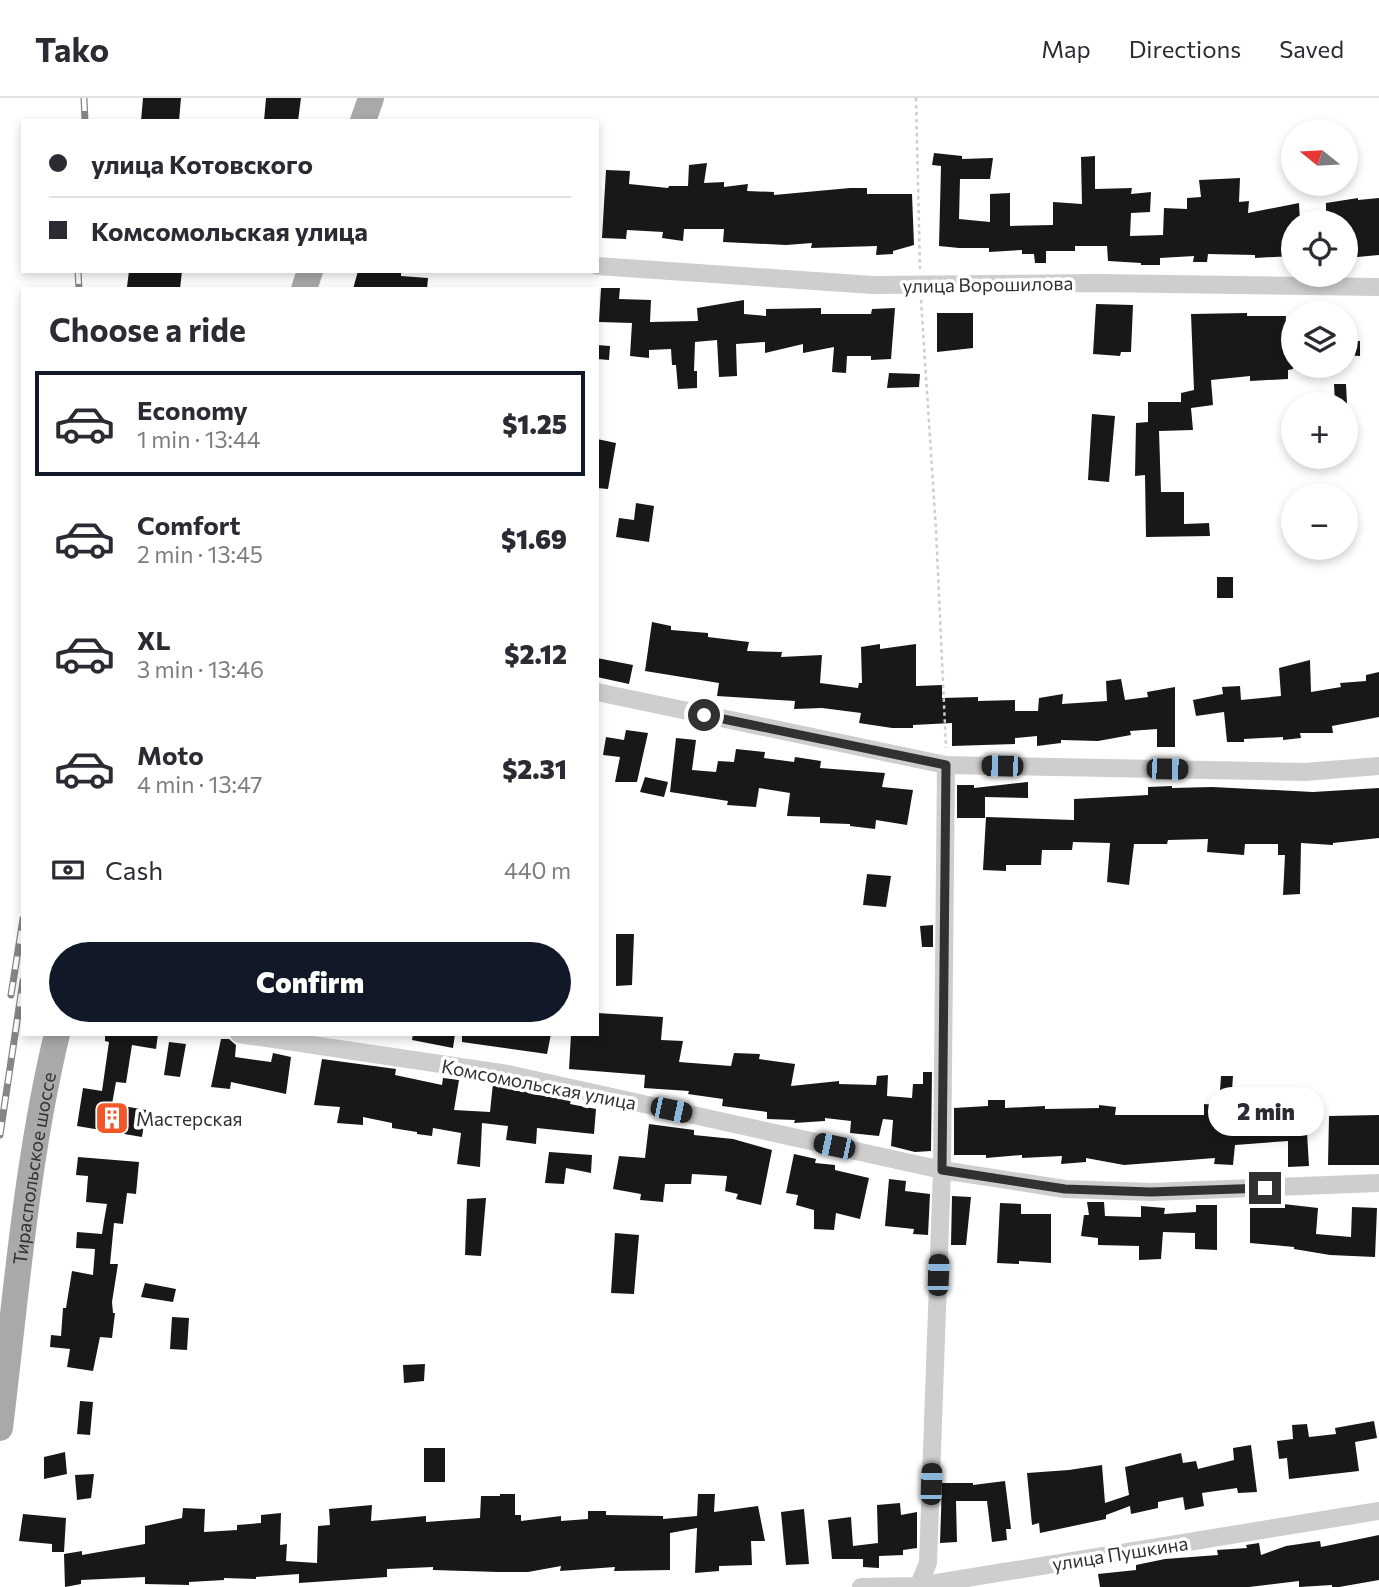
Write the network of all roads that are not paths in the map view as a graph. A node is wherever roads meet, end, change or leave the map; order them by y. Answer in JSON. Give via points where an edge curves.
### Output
{"nodes":[{"id":1,"x":371,"y":98,"type":"edge"},
{"id":2,"x":364,"y":119,"type":"edge"},
{"id":3,"x":599,"y":266,"type":"edge"},
{"id":4,"x":1379,"y":287,"type":"edge"},
{"id":5,"x":599,"y":692,"type":"edge"},
{"id":6,"x":946,"y":765,"type":"junction"},
{"id":7,"x":1379,"y":766,"type":"edge"},
{"id":8,"x":56,"y":1036,"type":"edge"},
{"id":9,"x":252,"y":1036,"type":"edge"},
{"id":10,"x":942,"y":1170,"type":"junction"},
{"id":11,"x":1379,"y":1184,"type":"edge"},
{"id":12,"x":0,"y":1428,"type":"edge"},
{"id":13,"x":1379,"y":1511,"type":"edge"},
{"id":14,"x":918,"y":1586,"type":"edge"},
{"id":15,"x":861,"y":1587,"type":"edge"}],
"edges":[{"from":1,"to":2,"type":"main road"},
{"from":3,"to":4,"type":"street","name":"улица Ворошилова","via":[[873,285]]},
{"from":5,"to":6,"type":"street"},
{"from":6,"to":7,"type":"street","via":[[1305,772]]},
{"from":6,"to":10,"type":"street"},
{"from":8,"to":12,"type":"main road","name":"Тираспольское шоссе","via":[[29,1182]]},
{"from":9,"to":10,"type":"street","name":"Комсомольская улица","via":[[508,1074]]},
{"from":10,"to":11,"type":"street","name":"Комсомольская улица","via":[[1065,1189],[1151,1192]]},
{"from":10,"to":14,"type":"street","via":[[928,1563]]},
{"from":13,"to":14,"type":"street","name":"улица Пушкина"},
{"from":14,"to":15,"type":"street","name":"улица Пушкина"}]}
